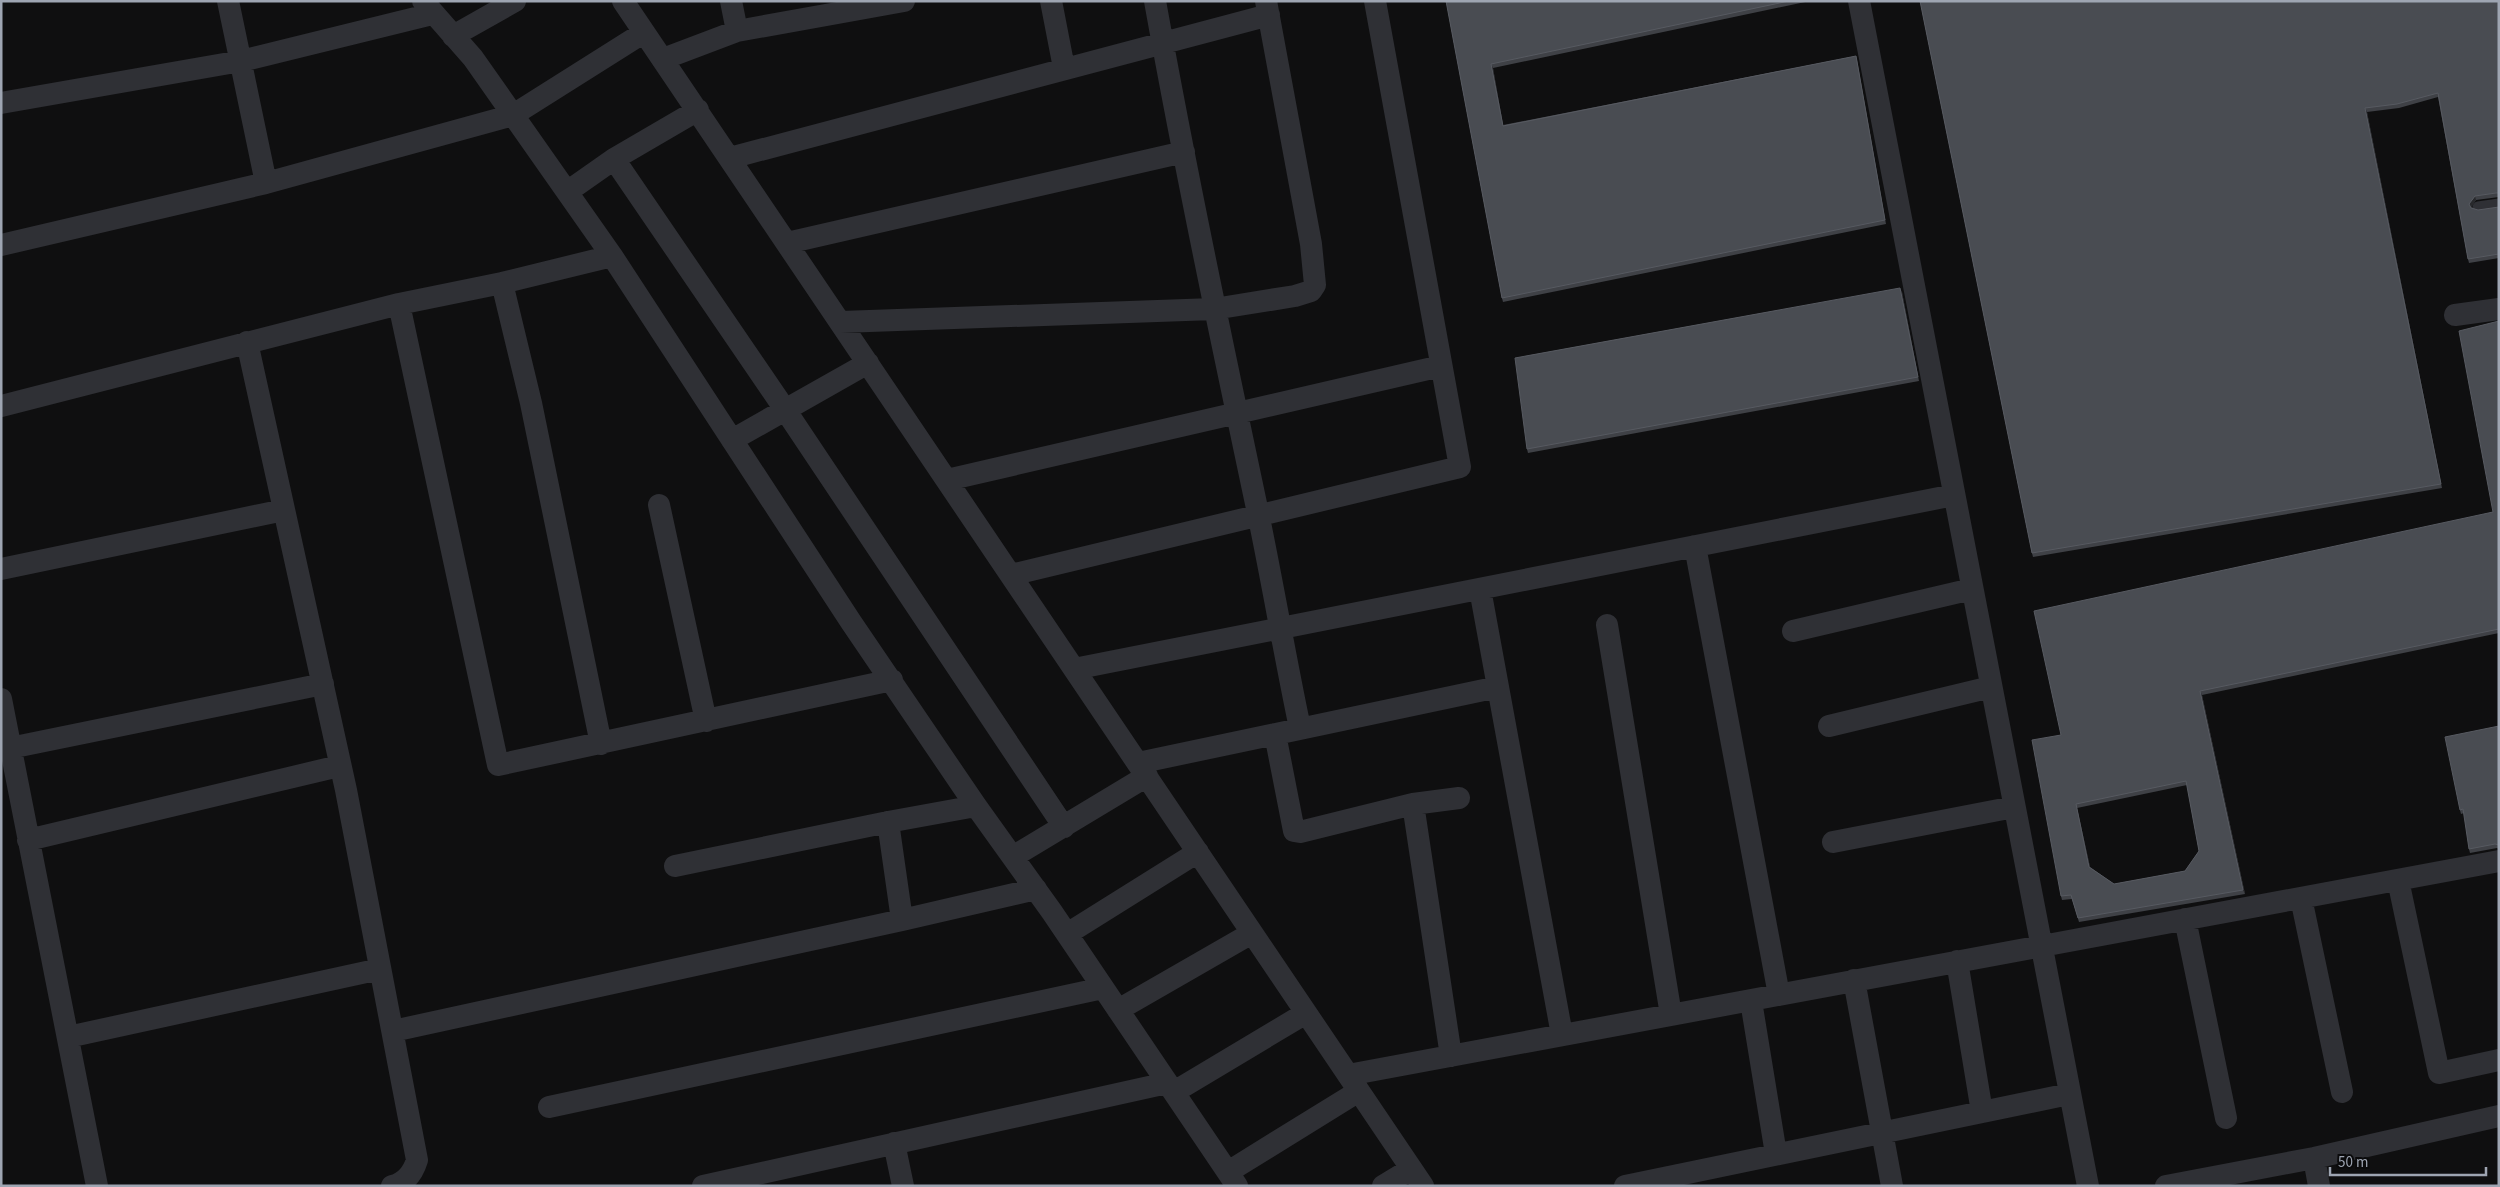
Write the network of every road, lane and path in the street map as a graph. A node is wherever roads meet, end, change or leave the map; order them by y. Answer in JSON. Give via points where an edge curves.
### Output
{"nodes":[{"id":1,"x":228,"y":1,"type":"edge"},
{"id":2,"x":515,"y":1,"type":"edge"},
{"id":3,"x":623,"y":1,"type":"edge"},
{"id":4,"x":731,"y":1,"type":"edge"},
{"id":5,"x":904,"y":1,"type":"edge"},
{"id":6,"x":1051,"y":1,"type":"edge"},
{"id":7,"x":1155,"y":1,"type":"edge"},
{"id":8,"x":1375,"y":1,"type":"edge"},
{"id":9,"x":1859,"y":1,"type":"edge"},
{"id":10,"x":839,"y":7,"type":"edge"},
{"id":11,"x":427,"y":8,"type":"edge"},
{"id":12,"x":1268,"y":8,"type":"edge"},
{"id":13,"x":737,"y":31,"type":"junction"},
{"id":14,"x":643,"y":33,"type":"junction"},
{"id":15,"x":453,"y":36,"type":"junction"},
{"id":16,"x":1163,"y":43,"type":"junction"},
{"id":17,"x":663,"y":59,"type":"junction"},
{"id":18,"x":241,"y":61,"type":"junction"},
{"id":19,"x":1064,"y":68,"type":"junction"},
{"id":20,"x":1,"y":103,"type":"edge"},
{"id":21,"x":698,"y":110,"type":"junction"},
{"id":22,"x":513,"y":115,"type":"junction"},
{"id":23,"x":1184,"y":152,"type":"junction"},
{"id":24,"x":730,"y":158,"type":"junction"},
{"id":25,"x":614,"y":159,"type":"junction"},
{"id":26,"x":266,"y":183,"type":"junction"},
{"id":27,"x":567,"y":192,"type":"junction"},
{"id":28,"x":2499,"y":204,"type":"edge"},
{"id":29,"x":2478,"y":207,"type":"dead end"},
{"id":30,"x":787,"y":243,"type":"junction"},
{"id":31,"x":1,"y":245,"type":"edge"},
{"id":32,"x":612,"y":256,"type":"junction"},
{"id":33,"x":502,"y":283,"type":"junction"},
{"id":34,"x":399,"y":304,"type":"junction"},
{"id":35,"x":1214,"y":309,"type":"junction"},
{"id":36,"x":2499,"y":309,"type":"edge"},
{"id":37,"x":2455,"y":315,"type":"dead end"},
{"id":38,"x":840,"y":322,"type":"junction"},
{"id":39,"x":247,"y":342,"type":"junction"},
{"id":40,"x":868,"y":363,"type":"junction"},
{"id":41,"x":1441,"y":366,"type":"junction"},
{"id":42,"x":1,"y":406,"type":"edge"},
{"id":43,"x":786,"y":411,"type":"junction"},
{"id":44,"x":1236,"y":413,"type":"junction"},
{"id":45,"x":732,"y":440,"type":"junction"},
{"id":46,"x":947,"y":480,"type":"junction"},
{"id":47,"x":1954,"y":495,"type":"junction"},
{"id":48,"x":660,"y":505,"type":"dead end"},
{"id":49,"x":284,"y":510,"type":"junction"},
{"id":50,"x":1258,"y":515,"type":"junction"},
{"id":51,"x":1696,"y":546,"type":"junction"},
{"id":52,"x":1,"y":569,"type":"edge"},
{"id":53,"x":1011,"y":575,"type":"junction"},
{"id":54,"x":1480,"y":589,"type":"junction"},
{"id":55,"x":1972,"y":589,"type":"junction"},
{"id":56,"x":1607,"y":625,"type":"dead end"},
{"id":57,"x":1279,"y":628,"type":"junction"},
{"id":58,"x":1793,"y":631,"type":"dead end"},
{"id":59,"x":1074,"y":669,"type":"junction"},
{"id":60,"x":892,"y":680,"type":"junction"},
{"id":61,"x":323,"y":684,"type":"junction"},
{"id":62,"x":1498,"y":687,"type":"junction"},
{"id":63,"x":1991,"y":687,"type":"junction"},
{"id":64,"x":1,"y":698,"type":"edge"},
{"id":65,"x":706,"y":721,"type":"junction"},
{"id":66,"x":1829,"y":726,"type":"dead end"},
{"id":67,"x":1300,"y":728,"type":"junction"},
{"id":68,"x":1276,"y":734,"type":"junction"},
{"id":69,"x":601,"y":744,"type":"junction"},
{"id":70,"x":10,"y":748,"type":"junction"},
{"id":71,"x":339,"y":766,"type":"junction"},
{"id":72,"x":1142,"y":770,"type":"junction"},
{"id":73,"x":1459,"y":798,"type":"dead end"},
{"id":74,"x":1413,"y":804,"type":"junction"},
{"id":75,"x":976,"y":806,"type":"junction"},
{"id":76,"x":2014,"y":807,"type":"junction"},
{"id":77,"x":888,"y":822,"type":"junction"},
{"id":78,"x":1064,"y":826,"type":"junction"},
{"id":79,"x":28,"y":840,"type":"junction"},
{"id":80,"x":1833,"y":842,"type":"dead end"},
{"id":81,"x":1198,"y":852,"type":"junction"},
{"id":82,"x":1014,"y":856,"type":"junction"},
{"id":83,"x":2499,"y":861,"type":"edge"},
{"id":84,"x":674,"y":866,"type":"dead end"},
{"id":85,"x":2398,"y":880,"type":"junction"},
{"id":86,"x":1036,"y":889,"type":"junction"},
{"id":87,"x":2301,"y":898,"type":"junction"},
{"id":88,"x":2185,"y":919,"type":"junction"},
{"id":89,"x":902,"y":920,"type":"junction"},
{"id":90,"x":1252,"y":933,"type":"junction"},
{"id":91,"x":1067,"y":934,"type":"junction"},
{"id":92,"x":2041,"y":946,"type":"junction"},
{"id":93,"x":1957,"y":961,"type":"junction"},
{"id":94,"x":380,"y":969,"type":"junction"},
{"id":95,"x":1854,"y":980,"type":"junction"},
{"id":96,"x":1103,"y":988,"type":"junction"},
{"id":97,"x":1779,"y":995,"type":"junction"},
{"id":98,"x":1751,"y":1001,"type":"junction"},
{"id":99,"x":1118,"y":1010,"type":"junction"},
{"id":100,"x":1306,"y":1013,"type":"junction"},
{"id":101,"x":1671,"y":1015,"type":"junction"},
{"id":102,"x":393,"y":1031,"type":"junction"},
{"id":103,"x":1562,"y":1035,"type":"junction"},
{"id":104,"x":68,"y":1037,"type":"junction"},
{"id":105,"x":1451,"y":1056,"type":"junction"},
{"id":106,"x":2499,"y":1060,"type":"edge"},
{"id":107,"x":1353,"y":1083,"type":"junction"},
{"id":108,"x":1170,"y":1087,"type":"junction"},
{"id":109,"x":2342,"y":1092,"type":"dead end"},
{"id":110,"x":2069,"y":1094,"type":"junction"},
{"id":111,"x":549,"y":1107,"type":"dead end"},
{"id":112,"x":1982,"y":1112,"type":"junction"},
{"id":113,"x":2499,"y":1116,"type":"edge"},
{"id":114,"x":2226,"y":1118,"type":"dead end"},
{"id":115,"x":1883,"y":1133,"type":"junction"},
{"id":116,"x":894,"y":1143,"type":"junction"},
{"id":117,"x":1776,"y":1154,"type":"junction"},
{"id":118,"x":2314,"y":1158,"type":"junction"},
{"id":119,"x":796,"y":1176,"type":"edge"},
{"id":120,"x":1417,"y":1177,"type":"edge"},
{"id":121,"x":1233,"y":1179,"type":"edge"},
{"id":122,"x":97,"y":1186,"type":"edge"},
{"id":123,"x":392,"y":1186,"type":"edge"},
{"id":124,"x":702,"y":1186,"type":"edge"},
{"id":125,"x":903,"y":1186,"type":"edge"},
{"id":126,"x":1383,"y":1186,"type":"edge"},
{"id":127,"x":1625,"y":1186,"type":"edge"},
{"id":128,"x":1892,"y":1186,"type":"edge"},
{"id":129,"x":2088,"y":1186,"type":"edge"},
{"id":130,"x":2166,"y":1186,"type":"edge"},
{"id":131,"x":2319,"y":1186,"type":"edge"}],
"edges":[{"from":1,"to":18,"type":"street"},
{"from":2,"to":15,"type":"street"},
{"from":3,"to":14,"type":"street"},
{"from":4,"to":13,"type":"street"},
{"from":5,"to":10,"type":"street"},
{"from":6,"to":19,"type":"street"},
{"from":7,"to":16,"type":"street"},
{"from":8,"to":41,"type":"street"},
{"from":9,"to":47,"type":"street"},
{"from":10,"to":13,"type":"street"},
{"from":11,"to":15,"type":"street"},
{"from":11,"to":18,"type":"street"},
{"from":12,"to":16,"type":"street"},
{"from":12,"to":35,"type":"street","via":[[1311,244],[1315,285],[1295,296]]},
{"from":13,"to":17,"type":"street"},
{"from":14,"to":17,"type":"street"},
{"from":14,"to":22,"type":"street"},
{"from":15,"to":22,"type":"street","via":[[473,58]]},
{"from":16,"to":19,"type":"street"},
{"from":16,"to":23,"type":"street"},
{"from":17,"to":21,"type":"street"},
{"from":18,"to":20,"type":"street"},
{"from":18,"to":26,"type":"street"},
{"from":19,"to":24,"type":"street"},
{"from":21,"to":24,"type":"street"},
{"from":21,"to":25,"type":"street"},
{"from":22,"to":26,"type":"street"},
{"from":22,"to":27,"type":"street"},
{"from":23,"to":30,"type":"street"},
{"from":23,"to":35,"type":"street"},
{"from":24,"to":30,"type":"street"},
{"from":25,"to":27,"type":"street"},
{"from":25,"to":43,"type":"street"},
{"from":26,"to":31,"type":"street"},
{"from":27,"to":32,"type":"street"},
{"from":28,"to":29,"type":"lane"},
{"from":30,"to":38,"type":"street"},
{"from":32,"to":33,"type":"street"},
{"from":32,"to":45,"type":"street"},
{"from":33,"to":34,"type":"street"},
{"from":33,"to":69,"type":"street","via":[[531,403]]},
{"from":34,"to":39,"type":"street"},
{"from":34,"to":69,"type":"street","via":[[498,765]]},
{"from":35,"to":38,"type":"street"},
{"from":35,"to":44,"type":"street"},
{"from":36,"to":37,"type":"street"},
{"from":38,"to":40,"type":"street"},
{"from":39,"to":42,"type":"street"},
{"from":39,"to":49,"type":"street"},
{"from":40,"to":43,"type":"street"},
{"from":40,"to":46,"type":"street"},
{"from":41,"to":44,"type":"street"},
{"from":41,"to":50,"type":"street","via":[[1460,467]]},
{"from":43,"to":45,"type":"street"},
{"from":43,"to":78,"type":"street"},
{"from":44,"to":46,"type":"street"},
{"from":44,"to":50,"type":"street"},
{"from":45,"to":60,"type":"street"},
{"from":46,"to":53,"type":"street"},
{"from":47,"to":51,"type":"street"},
{"from":47,"to":55,"type":"street"},
{"from":48,"to":65,"type":"street"},
{"from":49,"to":52,"type":"street"},
{"from":49,"to":61,"type":"street"},
{"from":50,"to":53,"type":"street"},
{"from":50,"to":57,"type":"street"},
{"from":51,"to":54,"type":"street"},
{"from":51,"to":97,"type":"street"},
{"from":53,"to":59,"type":"street"},
{"from":54,"to":57,"type":"street"},
{"from":54,"to":62,"type":"street"},
{"from":55,"to":58,"type":"street"},
{"from":55,"to":63,"type":"street"},
{"from":56,"to":101,"type":"street"},
{"from":57,"to":59,"type":"street"},
{"from":57,"to":67,"type":"street"},
{"from":59,"to":72,"type":"street"},
{"from":60,"to":65,"type":"street"},
{"from":60,"to":75,"type":"street"},
{"from":61,"to":70,"type":"street"},
{"from":61,"to":71,"type":"street"},
{"from":62,"to":67,"type":"street"},
{"from":62,"to":103,"type":"street"},
{"from":63,"to":66,"type":"street"},
{"from":63,"to":76,"type":"street"},
{"from":64,"to":70,"type":"street"},
{"from":65,"to":69,"type":"street"},
{"from":67,"to":68,"type":"street"},
{"from":68,"to":72,"type":"street"},
{"from":68,"to":74,"type":"street","via":[[1294,830],[1300,832]]},
{"from":70,"to":79,"type":"street"},
{"from":71,"to":79,"type":"street"},
{"from":71,"to":94,"type":"street"},
{"from":72,"to":78,"type":"street"},
{"from":72,"to":81,"type":"street"},
{"from":73,"to":74,"type":"street"},
{"from":74,"to":105,"type":"street"},
{"from":75,"to":77,"type":"street"},
{"from":75,"to":82,"type":"street"},
{"from":76,"to":80,"type":"street"},
{"from":76,"to":92,"type":"street"},
{"from":77,"to":84,"type":"street"},
{"from":77,"to":89,"type":"street"},
{"from":78,"to":82,"type":"street"},
{"from":79,"to":104,"type":"street"},
{"from":81,"to":90,"type":"street"},
{"from":81,"to":91,"type":"street"},
{"from":82,"to":86,"type":"street"},
{"from":83,"to":85,"type":"street"},
{"from":85,"to":87,"type":"street"},
{"from":85,"to":106,"type":"street","via":[[2439,1073]]},
{"from":86,"to":89,"type":"street"},
{"from":86,"to":91,"type":"street"},
{"from":87,"to":88,"type":"street"},
{"from":87,"to":109,"type":"street"},
{"from":88,"to":92,"type":"street"},
{"from":88,"to":114,"type":"street"},
{"from":89,"to":102,"type":"street"},
{"from":90,"to":99,"type":"street"},
{"from":90,"to":100,"type":"street"},
{"from":91,"to":96,"type":"street"},
{"from":92,"to":93,"type":"street"},
{"from":92,"to":110,"type":"street"},
{"from":93,"to":95,"type":"street"},
{"from":93,"to":112,"type":"street"},
{"from":94,"to":102,"type":"street"},
{"from":94,"to":104,"type":"street"},
{"from":95,"to":97,"type":"street"},
{"from":95,"to":115,"type":"street"},
{"from":96,"to":99,"type":"street"},
{"from":96,"to":111,"type":"street"},
{"from":97,"to":98,"type":"street"},
{"from":98,"to":101,"type":"street"},
{"from":98,"to":117,"type":"street"},
{"from":99,"to":108,"type":"street"},
{"from":100,"to":107,"type":"street"},
{"from":100,"to":108,"type":"street"},
{"from":101,"to":103,"type":"street"},
{"from":102,"to":123,"type":"street","via":[[418,1160],[413,1173]]},
{"from":103,"to":105,"type":"street"},
{"from":104,"to":122,"type":"street"},
{"from":105,"to":107,"type":"street"},
{"from":107,"to":120,"type":"street"},
{"from":107,"to":121,"type":"street"},
{"from":108,"to":116,"type":"street"},
{"from":108,"to":121,"type":"street"},
{"from":110,"to":112,"type":"street"},
{"from":110,"to":129,"type":"street"},
{"from":112,"to":115,"type":"street"},
{"from":113,"to":118,"type":"street"},
{"from":115,"to":117,"type":"street"},
{"from":115,"to":128,"type":"street"},
{"from":116,"to":119,"type":"street"},
{"from":116,"to":125,"type":"street"},
{"from":117,"to":127,"type":"street"},
{"from":118,"to":130,"type":"street"},
{"from":118,"to":131,"type":"street"},
{"from":119,"to":124,"type":"street"},
{"from":120,"to":126,"type":"street"}]}
